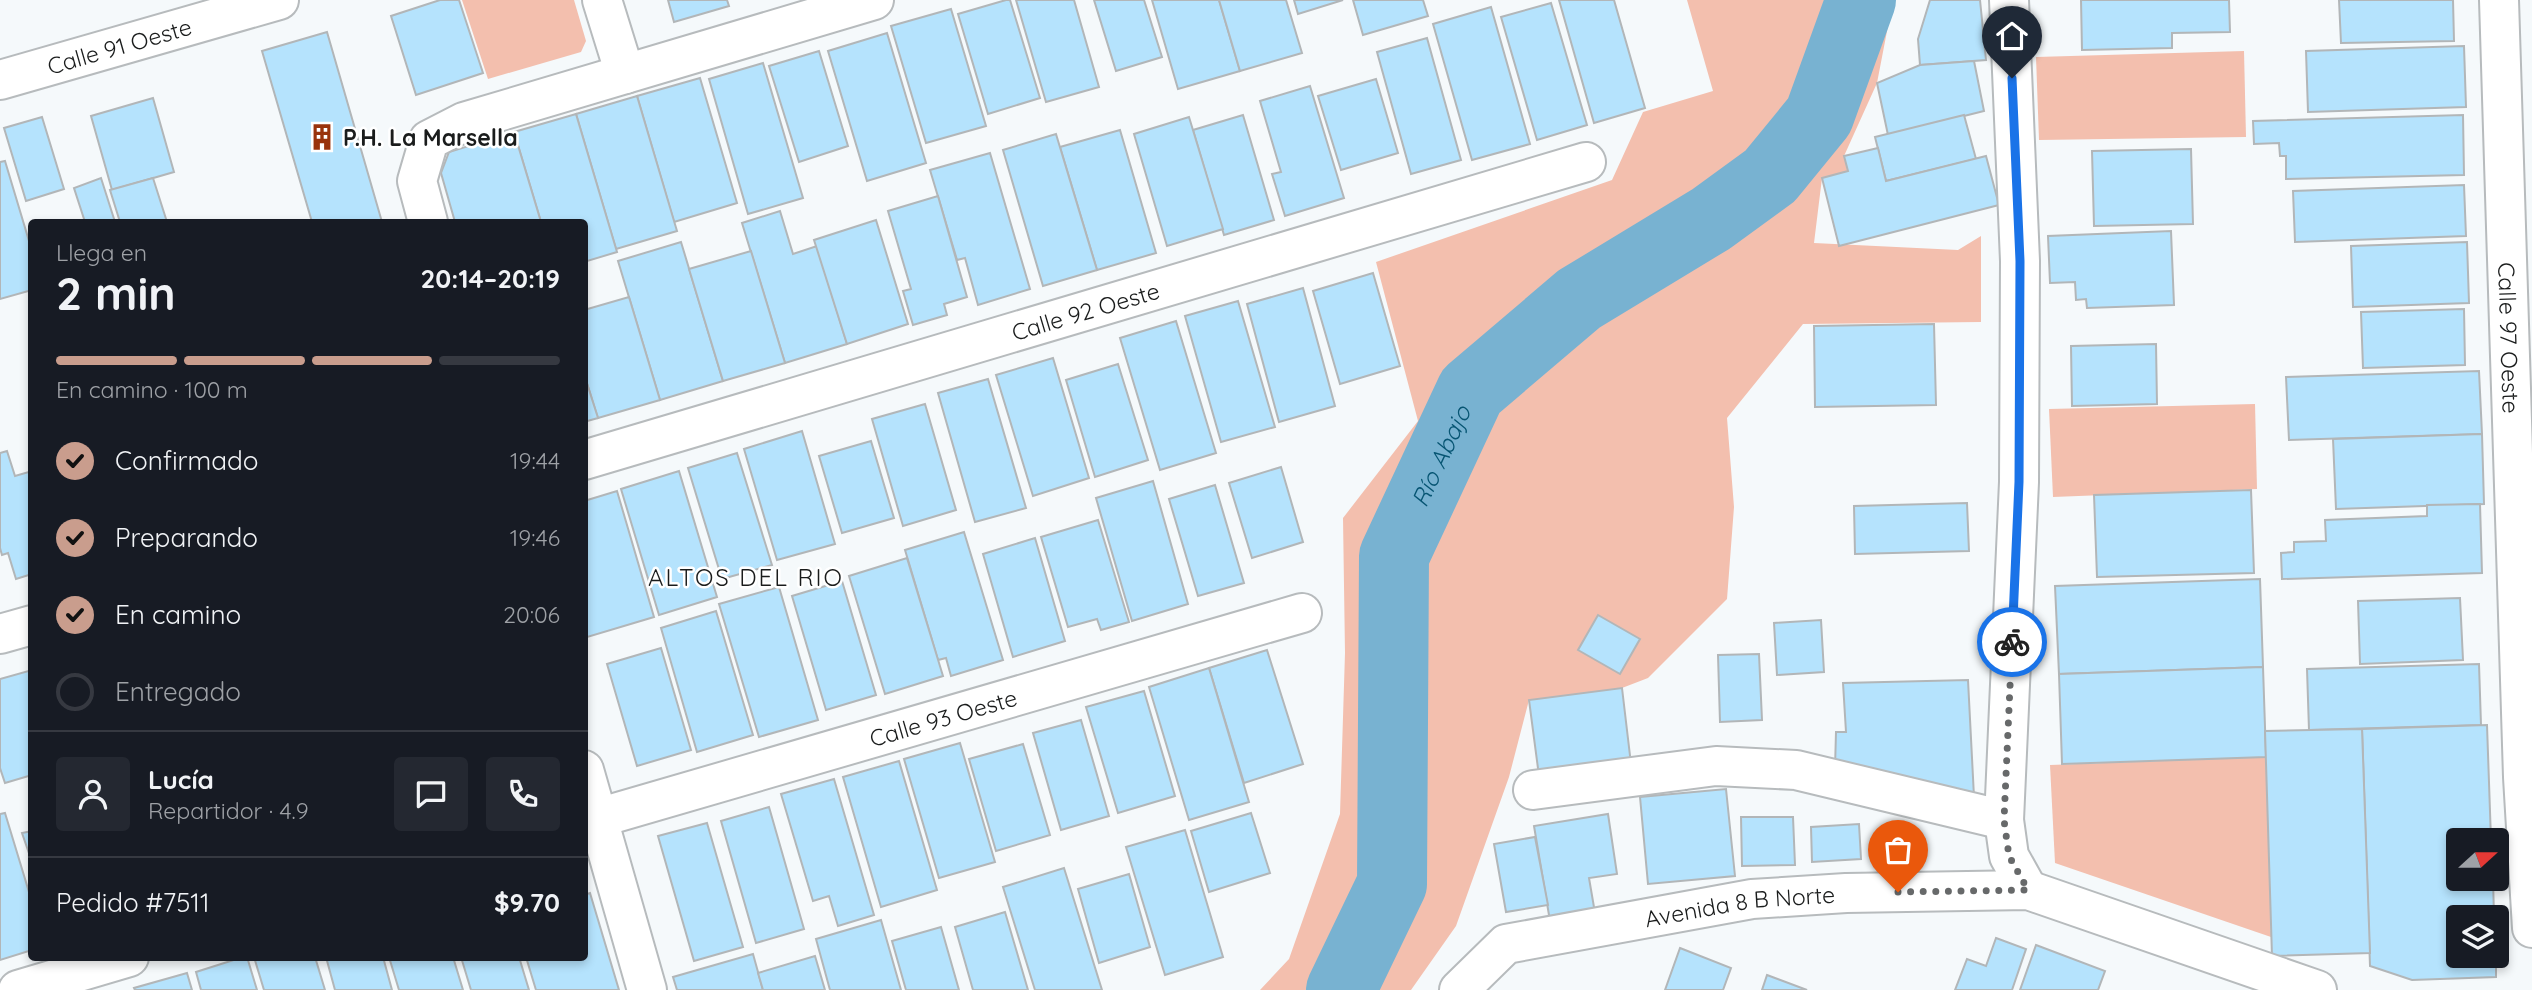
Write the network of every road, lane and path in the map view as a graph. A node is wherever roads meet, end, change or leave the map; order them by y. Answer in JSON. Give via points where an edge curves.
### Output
{"nodes":[{"id":1,"x":279,"y":0,"type":"edge"},
{"id":2,"x":602,"y":0,"type":"edge"},
{"id":3,"x":874,"y":0,"type":"edge"},
{"id":4,"x":2009,"y":0,"type":"edge"},
{"id":5,"x":2499,"y":0,"type":"edge"},
{"id":6,"x":625,"y":74,"type":"junction"},
{"id":7,"x":0,"y":80,"type":"edge"},
{"id":8,"x":1586,"y":162,"type":"dead end"},
{"id":9,"x":427,"y":219,"type":"edge"},
{"id":10,"x":588,"y":459,"type":"edge"},
{"id":11,"x":1302,"y":613,"type":"dead end"},
{"id":12,"x":28,"y":626,"type":"edge"},
{"id":13,"x":0,"y":635,"type":"edge"},
{"id":14,"x":2528,"y":779,"type":"edge"},
{"id":15,"x":1533,"y":790,"type":"dead end"},
{"id":16,"x":588,"y":795,"type":"edge"},
{"id":17,"x":592,"y":820,"type":"edge"},
{"id":18,"x":2004,"y":820,"type":"junction"},
{"id":19,"x":2028,"y":890,"type":"junction"},
{"id":20,"x":2532,"y":928,"type":"edge"},
{"id":21,"x":116,"y":961,"type":"edge"},
{"id":22,"x":18,"y":990,"type":"edge"},
{"id":23,"x":647,"y":990,"type":"edge"},
{"id":24,"x":1459,"y":990,"type":"edge"},
{"id":25,"x":2317,"y":990,"type":"edge"}],
"edges":[{"from":1,"to":7,"type":"street","name":"Calle 91 Oeste"},
{"from":2,"to":6,"type":"street"},
{"from":3,"to":6,"type":"street"},
{"from":4,"to":18,"type":"street","via":[[2020,261],[2019,468]]},
{"from":5,"to":14,"type":"street","name":"Calle 97 Oeste"},
{"from":6,"to":9,"type":"street","via":[[464,122],[429,140],[417,181]]},
{"from":8,"to":10,"type":"street","name":"Calle 92 Oeste"},
{"from":11,"to":17,"type":"street","name":"Calle 93 Oeste"},
{"from":12,"to":13,"type":"street"},
{"from":14,"to":20,"type":"street","name":"Calle 97 Oeste"},
{"from":15,"to":18,"type":"street","via":[[1716,766],[1796,770]]},
{"from":16,"to":17,"type":"street"},
{"from":17,"to":23,"type":"street"},
{"from":18,"to":19,"type":"street","via":[[2009,856]]},
{"from":19,"to":24,"type":"street","name":"Avenida 8 B Norte","via":[[1752,899],[1506,944]]},
{"from":19,"to":25,"type":"street","name":"Avenida 8 B Norte"},
{"from":21,"to":22,"type":"street"}]}
